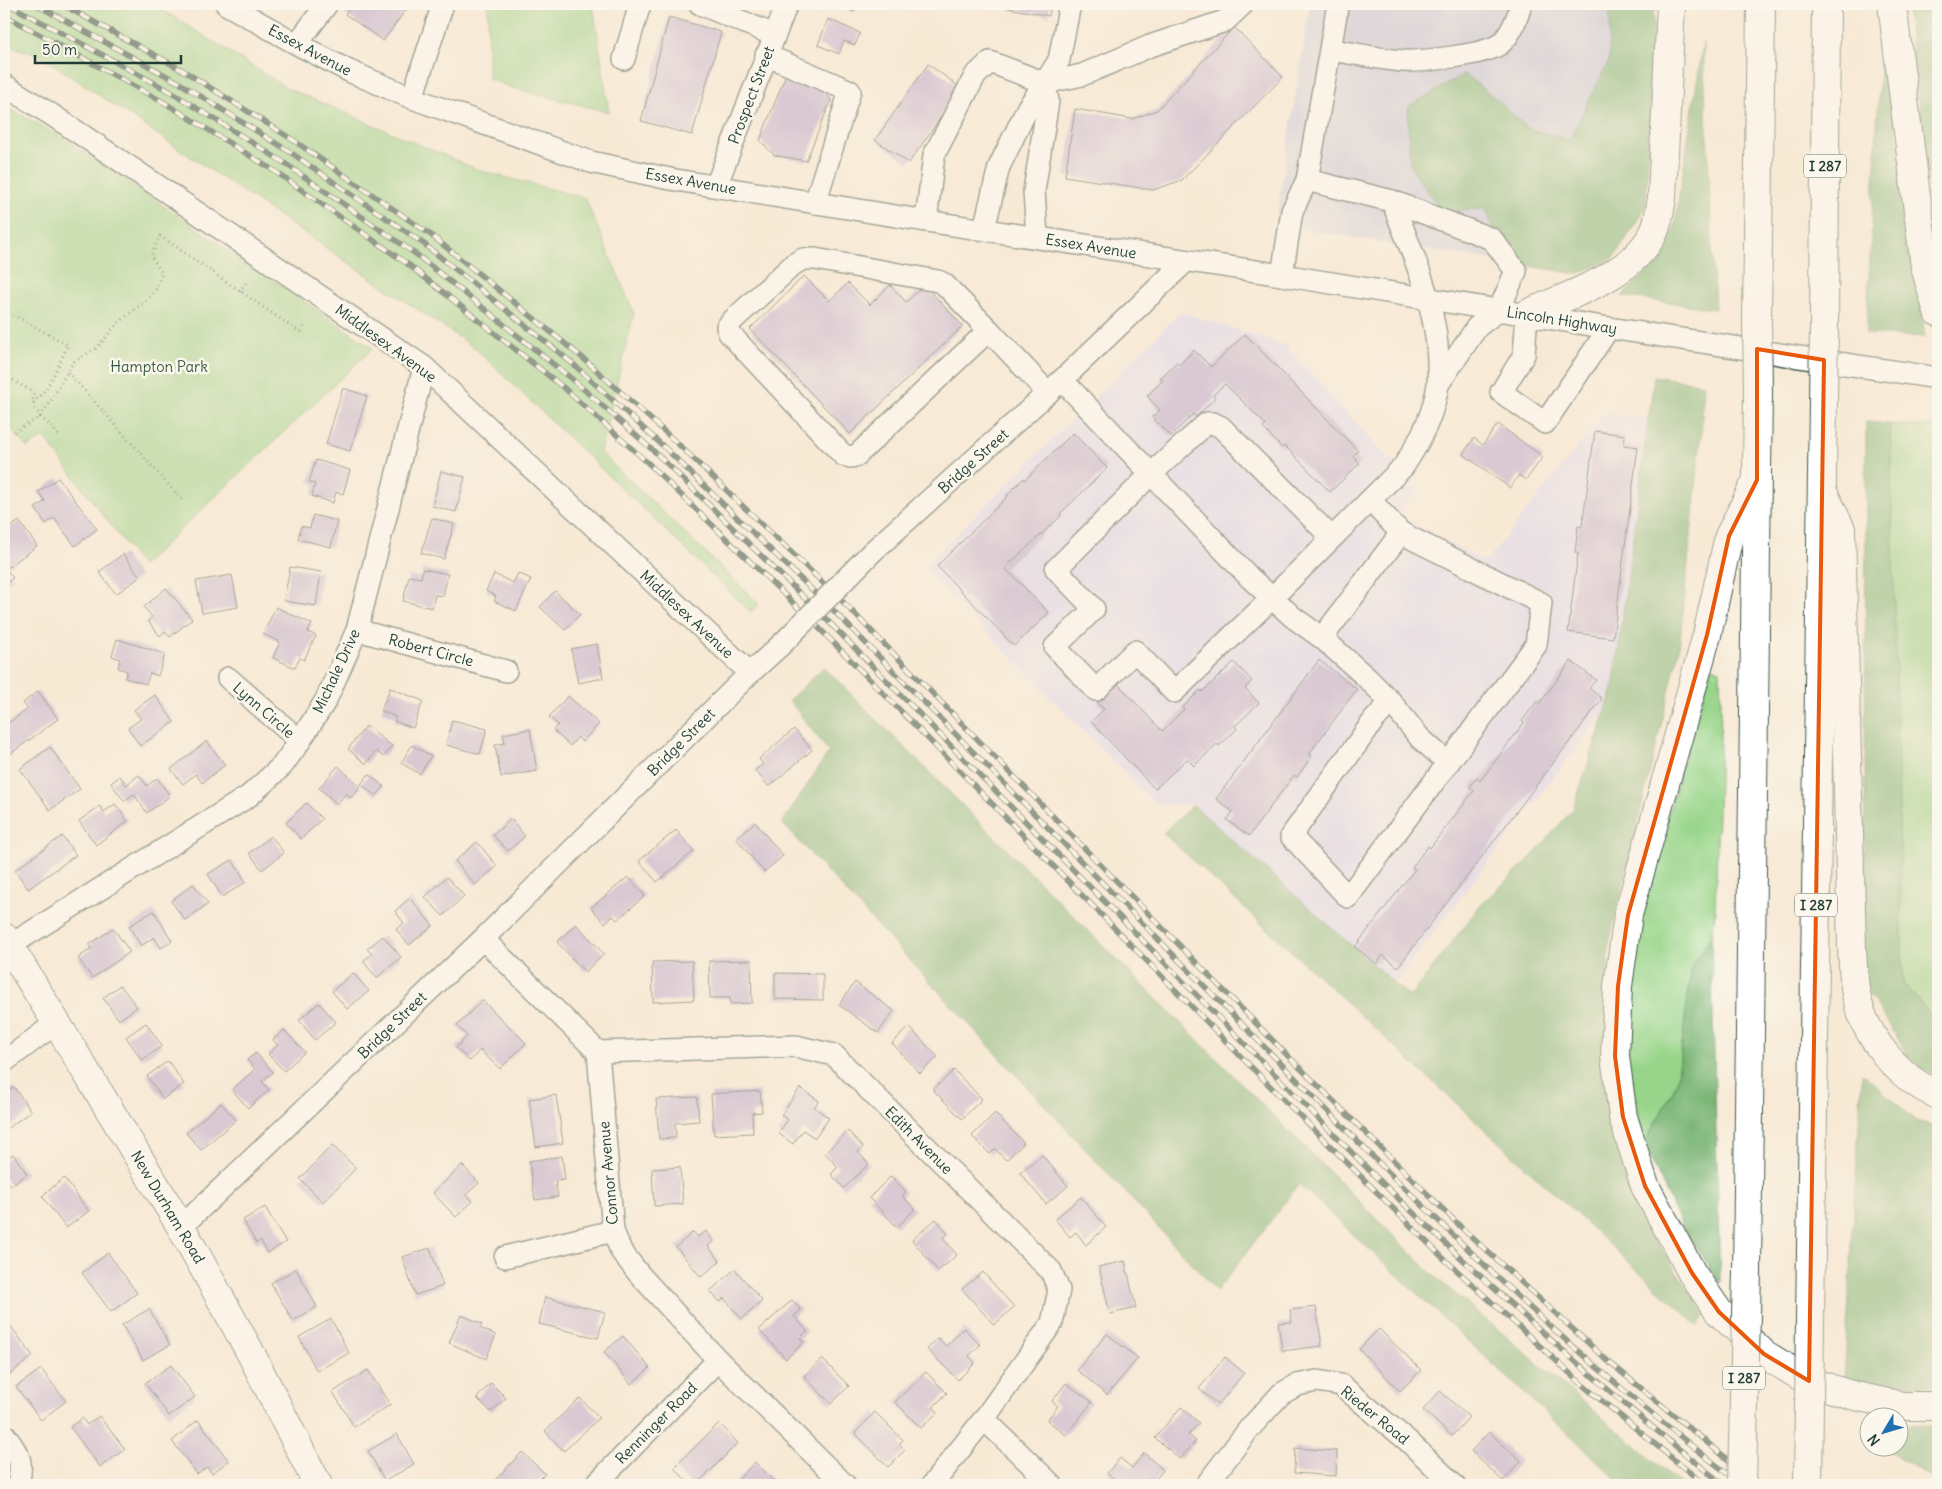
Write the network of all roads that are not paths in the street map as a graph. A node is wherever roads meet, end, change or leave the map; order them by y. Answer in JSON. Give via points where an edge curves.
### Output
{"nodes":[{"id":1,"x":226,"y":4,"type":"edge"},
{"id":2,"x":327,"y":4,"type":"edge"},
{"id":3,"x":443,"y":4,"type":"edge"},
{"id":4,"x":640,"y":4,"type":"edge"},
{"id":5,"x":700,"y":4,"type":"edge"},
{"id":6,"x":787,"y":4,"type":"edge"},
{"id":7,"x":1070,"y":4,"type":"edge"},
{"id":8,"x":1243,"y":4,"type":"edge"},
{"id":9,"x":1338,"y":4,"type":"edge"},
{"id":10,"x":1521,"y":4,"type":"edge"},
{"id":11,"x":1671,"y":4,"type":"edge"},
{"id":12,"x":1761,"y":4,"type":"edge"},
{"id":13,"x":1826,"y":4,"type":"edge"},
{"id":14,"x":1892,"y":4,"type":"edge"},
{"id":15,"x":297,"y":44,"type":"junction"},
{"id":16,"x":770,"y":45,"type":"junction"},
{"id":17,"x":1330,"y":50,"type":"junction"},
{"id":18,"x":624,"y":59,"type":"dead end"},
{"id":19,"x":1045,"y":82,"type":"junction"},
{"id":20,"x":4,"y":85,"type":"edge"},
{"id":21,"x":412,"y":98,"type":"junction"},
{"id":22,"x":1307,"y":180,"type":"junction"},
{"id":23,"x":716,"y":186,"type":"junction"},
{"id":24,"x":1392,"y":202,"type":"junction"},
{"id":25,"x":815,"y":203,"type":"junction"},
{"id":26,"x":926,"y":221,"type":"junction"},
{"id":27,"x":984,"y":229,"type":"junction"},
{"id":28,"x":1037,"y":237,"type":"junction"},
{"id":29,"x":1186,"y":260,"type":"junction"},
{"id":30,"x":1282,"y":275,"type":"junction"},
{"id":31,"x":1430,"y":298,"type":"junction"},
{"id":32,"x":1499,"y":310,"type":"junction"},
{"id":33,"x":1938,"y":312,"type":"edge"},
{"id":34,"x":1527,"y":314,"type":"junction"},
{"id":35,"x":1609,"y":328,"type":"junction"},
{"id":36,"x":989,"y":330,"type":"junction"},
{"id":37,"x":424,"y":367,"type":"junction"},
{"id":38,"x":1938,"y":378,"type":"edge"},
{"id":39,"x":1438,"y":383,"type":"junction"},
{"id":40,"x":1055,"y":387,"type":"junction"},
{"id":41,"x":1150,"y":475,"type":"junction"},
{"id":42,"x":1757,"y":480,"type":"junction"},
{"id":43,"x":1821,"y":488,"type":"junction"},
{"id":44,"x":1370,"y":500,"type":"junction"},
{"id":45,"x":1401,"y":533,"type":"junction"},
{"id":46,"x":1332,"y":538,"type":"junction"},
{"id":47,"x":1272,"y":598,"type":"junction"},
{"id":48,"x":356,"y":630,"type":"junction"},
{"id":49,"x":1322,"y":638,"type":"junction"},
{"id":50,"x":506,"y":671,"type":"dead end"},
{"id":51,"x":750,"y":673,"type":"junction"},
{"id":52,"x":228,"y":678,"type":"dead end"},
{"id":53,"x":1391,"y":702,"type":"junction"},
{"id":54,"x":300,"y":742,"type":"junction"},
{"id":55,"x":1448,"y":763,"type":"junction"},
{"id":56,"x":483,"y":939,"type":"junction"},
{"id":57,"x":7,"y":942,"type":"edge"},
{"id":58,"x":56,"y":1023,"type":"junction"},
{"id":59,"x":598,"y":1052,"type":"junction"},
{"id":60,"x":4,"y":1062,"type":"edge"},
{"id":61,"x":1938,"y":1095,"type":"edge"},
{"id":62,"x":181,"y":1227,"type":"junction"},
{"id":63,"x":613,"y":1231,"type":"junction"},
{"id":64,"x":505,"y":1257,"type":"dead end"},
{"id":65,"x":718,"y":1360,"type":"junction"},
{"id":66,"x":1938,"y":1406,"type":"edge"},
{"id":67,"x":984,"y":1419,"type":"junction"},
{"id":68,"x":4,"y":1434,"type":"edge"},
{"id":69,"x":18,"y":1485,"type":"edge"},
{"id":70,"x":318,"y":1485,"type":"edge"},
{"id":71,"x":594,"y":1485,"type":"edge"},
{"id":72,"x":845,"y":1485,"type":"edge"},
{"id":73,"x":932,"y":1485,"type":"edge"},
{"id":74,"x":1052,"y":1485,"type":"edge"},
{"id":75,"x":1206,"y":1485,"type":"edge"},
{"id":76,"x":1454,"y":1485,"type":"edge"},
{"id":77,"x":1742,"y":1485,"type":"edge"},
{"id":78,"x":1808,"y":1485,"type":"edge"}],
"edges":[{"from":1,"to":15,"type":"street","name":"Essex Avenue"},
{"from":2,"to":15,"type":"street"},
{"from":3,"to":21,"type":"street"},
{"from":4,"to":18,"type":"street"},
{"from":5,"to":16,"type":"street"},
{"from":6,"to":16,"type":"street","name":"Prospect Street"},
{"from":7,"to":19,"type":"street","via":[[1059,60]]},
{"from":8,"to":19,"type":"street","via":[[1225,21],[1150,46],[1082,75]]},
{"from":9,"to":17,"type":"street"},
{"from":10,"to":17,"type":"street","via":[[1507,35],[1499,44],[1478,54],[1404,61]]},
{"from":11,"to":34,"type":"main road","via":[[1662,197],[1653,233],[1628,264],[1608,277]]},
{"from":12,"to":42,"type":"main road","number":"I 287","bridge":true},
{"from":13,"to":43,"type":"main road","number":"I 287","bridge":true},
{"from":14,"to":33,"type":"main road","via":[[1925,267]]},
{"from":15,"to":21,"type":"street","name":"Essex Avenue"},
{"from":16,"to":23,"type":"street","name":"Prospect Street"},
{"from":16,"to":25,"type":"street","via":[[850,91]]},
{"from":17,"to":22,"type":"street"},
{"from":19,"to":26,"type":"street","via":[[990,62],[975,76],[934,155]]},
{"from":19,"to":27,"type":"street","via":[[1028,107],[999,167]]},
{"from":19,"to":28,"type":"street","via":[[1048,101],[1034,191]]},
{"from":20,"to":37,"type":"street","name":"Middlesex Avenue"},
{"from":21,"to":23,"type":"street","name":"Essex Avenue","via":[[591,162]]},
{"from":22,"to":24,"type":"street"},
{"from":22,"to":30,"type":"street","via":[[1292,212]]},
{"from":23,"to":25,"type":"street","name":"Essex Avenue"},
{"from":24,"to":31,"type":"street"},
{"from":24,"to":32,"type":"street","via":[[1492,239],[1516,270]]},
{"from":25,"to":26,"type":"street","name":"Essex Avenue"},
{"from":26,"to":27,"type":"street","name":"Essex Avenue"},
{"from":27,"to":28,"type":"street","name":"Essex Avenue"},
{"from":28,"to":29,"type":"street","name":"Essex Avenue"},
{"from":29,"to":30,"type":"street","name":"Lincoln Highway"},
{"from":29,"to":40,"type":"street","name":"Bridge Street"},
{"from":30,"to":31,"type":"street","name":"Lincoln Highway"},
{"from":31,"to":32,"type":"street","name":"Lincoln Highway"},
{"from":31,"to":39,"type":"street","via":[[1438,346]]},
{"from":32,"to":34,"type":"street","name":"Lincoln Highway"},
{"from":32,"to":39,"type":"street","via":[[1477,327]]},
{"from":34,"to":35,"type":"street","name":"Lincoln Highway"},
{"from":34,"to":35,"type":"street","via":[[1524,354],[1502,392],[1544,423]]},
{"from":35,"to":38,"type":"street","name":"Lincoln Highway"},
{"from":36,"to":36,"type":"street","via":[[938,281],[815,258],[794,264],[727,327],[729,333],[843,455],[851,457],[856,456]]},
{"from":36,"to":40,"type":"street"},
{"from":37,"to":48,"type":"street","name":"Michale Drive"},
{"from":37,"to":51,"type":"street","name":"Middlesex Avenue"},
{"from":39,"to":44,"type":"street","via":[[1431,413],[1415,449],[1403,467]]},
{"from":40,"to":41,"type":"street"},
{"from":40,"to":51,"type":"street","name":"Bridge Street","bridge":true,"via":[[872,552]]},
{"from":41,"to":46,"type":"street","via":[[1207,423],[1213,423],[1227,433]]},
{"from":41,"to":47,"type":"street"},
{"from":41,"to":47,"type":"street","via":[[1056,569],[1094,610],[1055,647],[1096,690],[1135,651],[1174,692]]},
{"from":42,"to":66,"type":"main road","via":[[1729,536],[1707,635],[1628,916],[1618,986],[1614,1056],[1624,1118],[1644,1186],[1692,1273],[1719,1312],[1764,1354],[1808,1381],[1851,1395],[1902,1406]]},
{"from":42,"to":77,"type":"main road","number":"I 287","bridge":true},
{"from":43,"to":61,"type":"main road","via":[[1840,529],[1856,995],[1866,1024],[1898,1069]]},
{"from":43,"to":78,"type":"main road","number":"I 287","bridge":true},
{"from":44,"to":45,"type":"street"},
{"from":44,"to":46,"type":"street"},
{"from":45,"to":49,"type":"street"},
{"from":45,"to":55,"type":"street","via":[[1541,603],[1536,645]]},
{"from":46,"to":47,"type":"street"},
{"from":47,"to":49,"type":"street"},
{"from":48,"to":50,"type":"street","name":"Robert Circle"},
{"from":48,"to":54,"type":"street","name":"Michale Drive","via":[[326,700]]},
{"from":49,"to":53,"type":"street"},
{"from":51,"to":56,"type":"street","name":"Bridge Street"},
{"from":52,"to":54,"type":"street","name":"Lynn Circle"},
{"from":53,"to":55,"type":"street","via":[[1420,738]]},
{"from":53,"to":55,"type":"street","via":[[1374,720],[1291,836],[1348,897]]},
{"from":54,"to":57,"type":"street","name":"Michale Drive","via":[[282,766],[249,796]]},
{"from":56,"to":59,"type":"street"},
{"from":56,"to":62,"type":"street","name":"Bridge Street"},
{"from":57,"to":58,"type":"main road","name":"New Durham Road"},
{"from":58,"to":60,"type":"street"},
{"from":58,"to":62,"type":"main road","name":"New Durham Road"},
{"from":59,"to":63,"type":"street","name":"Connor Avenue"},
{"from":59,"to":67,"type":"street","name":"Edith Avenue","via":[[795,1046],[834,1055],[1051,1271],[1059,1290],[1052,1323]]},
{"from":62,"to":70,"type":"main road","name":"New Durham Road"},
{"from":63,"to":64,"type":"street"},
{"from":63,"to":65,"type":"street","name":"Connor Avenue","via":[[621,1252]]},
{"from":65,"to":71,"type":"street","name":"Renninger Road"},
{"from":65,"to":72,"type":"street","name":"Connor Avenue"},
{"from":67,"to":73,"type":"street"},
{"from":67,"to":74,"type":"street"},
{"from":68,"to":69,"type":"street","via":[[22,1467]]},
{"from":75,"to":76,"type":"street","name":"Rieder Road","via":[[1248,1429],[1281,1394],[1297,1384],[1317,1381],[1341,1385]]}]}
